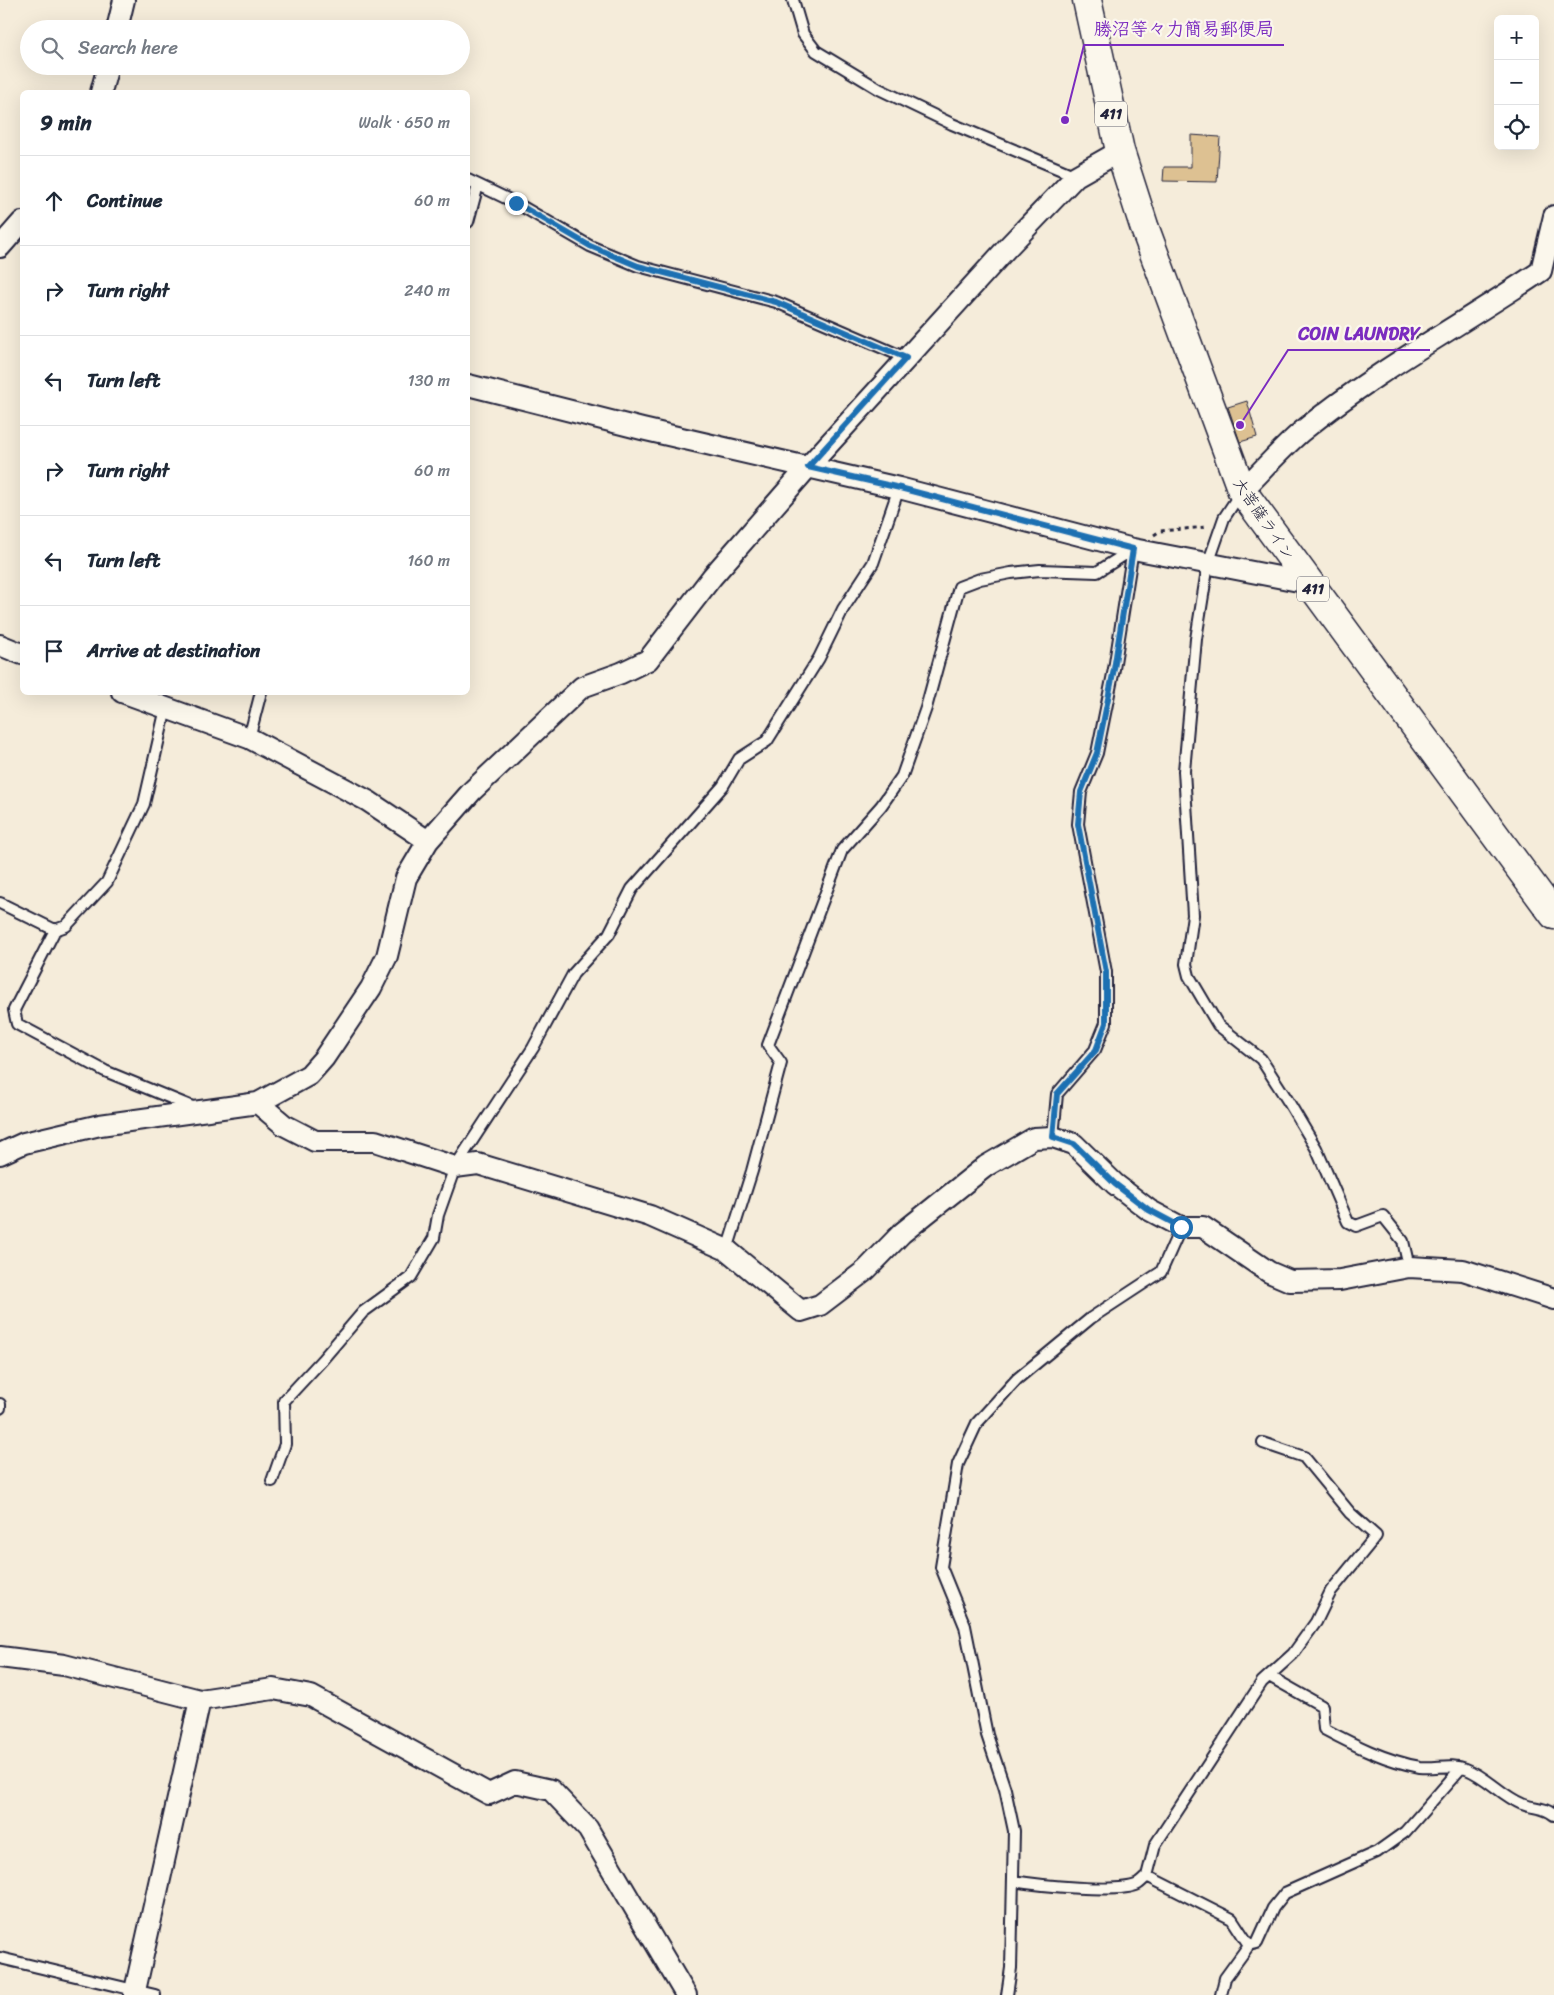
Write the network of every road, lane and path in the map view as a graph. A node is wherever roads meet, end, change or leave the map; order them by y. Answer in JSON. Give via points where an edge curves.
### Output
{"nodes":[{"id":1,"x":124,"y":0,"type":"edge"},
{"id":2,"x":793,"y":0,"type":"edge"},
{"id":3,"x":1087,"y":0,"type":"edge"},
{"id":4,"x":120,"y":20,"type":"edge"},
{"id":5,"x":106,"y":75,"type":"edge"},
{"id":6,"x":102,"y":90,"type":"edge"},
{"id":7,"x":1120,"y":152,"type":"junction"},
{"id":8,"x":1076,"y":176,"type":"junction"},
{"id":9,"x":470,"y":181,"type":"edge"},
{"id":10,"x":478,"y":185,"type":"junction"},
{"id":11,"x":470,"y":215,"type":"edge"},
{"id":12,"x":1554,"y":216,"type":"edge"},
{"id":13,"x":20,"y":224,"type":"edge"},
{"id":14,"x":0,"y":247,"type":"edge"},
{"id":15,"x":906,"y":358,"type":"junction"},
{"id":16,"x":470,"y":386,"type":"edge"},
{"id":17,"x":808,"y":467,"type":"junction"},
{"id":18,"x":900,"y":488,"type":"junction"},
{"id":19,"x":1242,"y":491,"type":"junction"},
{"id":20,"x":1221,"y":526,"type":"junction"},
{"id":21,"x":1133,"y":549,"type":"junction"},
{"id":22,"x":1208,"y":564,"type":"junction"},
{"id":23,"x":1309,"y":583,"type":"junction"},
{"id":24,"x":0,"y":645,"type":"edge"},
{"id":25,"x":20,"y":653,"type":"edge"},
{"id":26,"x":130,"y":695,"type":"edge"},
{"id":27,"x":260,"y":695,"type":"edge"},
{"id":28,"x":166,"y":708,"type":"junction"},
{"id":29,"x":249,"y":738,"type":"junction"},
{"id":30,"x":428,"y":841,"type":"junction"},
{"id":31,"x":0,"y":902,"type":"edge"},
{"id":32,"x":1554,"y":915,"type":"edge"},
{"id":33,"x":55,"y":930,"type":"junction"},
{"id":34,"x":258,"y":1103,"type":"junction"},
{"id":35,"x":203,"y":1111,"type":"junction"},
{"id":36,"x":1053,"y":1137,"type":"junction"},
{"id":37,"x":0,"y":1154,"type":"edge"},
{"id":38,"x":455,"y":1167,"type":"junction"},
{"id":39,"x":1181,"y":1227,"type":"junction"},
{"id":40,"x":727,"y":1250,"type":"junction"},
{"id":41,"x":1409,"y":1267,"type":"junction"},
{"id":42,"x":1554,"y":1299,"type":"edge"},
{"id":43,"x":0,"y":1404,"type":"edge"},
{"id":44,"x":0,"y":1408,"type":"edge"},
{"id":45,"x":1262,"y":1443,"type":"dead end"},
{"id":46,"x":272,"y":1481,"type":"dead end"},
{"id":47,"x":0,"y":1657,"type":"edge"},
{"id":48,"x":1269,"y":1676,"type":"junction"},
{"id":49,"x":200,"y":1700,"type":"junction"},
{"id":50,"x":1461,"y":1768,"type":"junction"},
{"id":51,"x":1554,"y":1814,"type":"edge"},
{"id":52,"x":1147,"y":1876,"type":"junction"},
{"id":53,"x":1013,"y":1881,"type":"junction"},
{"id":54,"x":1249,"y":1946,"type":"junction"},
{"id":55,"x":0,"y":1958,"type":"edge"},
{"id":56,"x":134,"y":1992,"type":"edge"},
{"id":57,"x":155,"y":1995,"type":"edge"},
{"id":58,"x":686,"y":1995,"type":"edge"},
{"id":59,"x":1007,"y":1995,"type":"edge"},
{"id":60,"x":1221,"y":1995,"type":"edge"}],
"edges":[{"from":1,"to":4,"type":"street"},
{"from":2,"to":8,"type":"lane","via":[[803,34],[816,51],[887,93]]},
{"from":3,"to":7,"type":"highway","name":"大菩薩ライン","number":"411"},
{"from":5,"to":6,"type":"street"},
{"from":7,"to":8,"type":"street"},
{"from":7,"to":19,"type":"highway","name":"大菩薩ライン","number":"411"},
{"from":8,"to":15,"type":"street"},
{"from":9,"to":10,"type":"lane"},
{"from":10,"to":11,"type":"lane"},
{"from":10,"to":15,"type":"lane","via":[[590,246],[638,266],[776,302]]},
{"from":12,"to":19,"type":"street","via":[[1541,271],[1449,332],[1392,365],[1308,427]]},
{"from":13,"to":14,"type":"street"},
{"from":15,"to":17,"type":"street"},
{"from":16,"to":17,"type":"street"},
{"from":17,"to":18,"type":"street"},
{"from":17,"to":30,"type":"street","via":[[712,577],[648,660],[582,687],[472,791]]},
{"from":18,"to":21,"type":"street"},
{"from":18,"to":38,"type":"lane","via":[[873,563],[767,741],[739,759],[723,786],[632,889],[609,934],[573,974],[533,1048]]},
{"from":19,"to":20,"type":"lane"},
{"from":19,"to":23,"type":"highway","name":"大菩薩ライン","number":"411"},
{"from":20,"to":21,"type":"path","via":[[1160,531]]},
{"from":20,"to":22,"type":"lane"},
{"from":21,"to":22,"type":"street"},
{"from":21,"to":36,"type":"lane","via":[[1114,669],[1097,753],[1081,792],[1078,824],[1106,972],[1106,1023],[1096,1050],[1057,1094]]},
{"from":21,"to":40,"type":"lane","via":[[1097,572],[1011,573],[980,578],[958,587],[926,708],[902,776],[881,806],[842,850],[768,1045],[781,1063]]},
{"from":22,"to":23,"type":"street"},
{"from":22,"to":41,"type":"lane","via":[[1196,639],[1184,771],[1193,915],[1186,964],[1189,976],[1218,1025],[1261,1059],[1316,1148],[1348,1222],[1356,1226],[1383,1216],[1403,1241]]},
{"from":23,"to":32,"type":"highway","name":"大菩薩ライン","number":"411"},
{"from":24,"to":25,"type":"street"},
{"from":26,"to":28,"type":"street"},
{"from":27,"to":29,"type":"lane"},
{"from":28,"to":29,"type":"street"},
{"from":28,"to":33,"type":"lane","via":[[144,804],[107,882],[66,926]]},
{"from":29,"to":30,"type":"street","via":[[368,802]]},
{"from":30,"to":34,"type":"street","via":[[406,878],[387,956],[372,988],[309,1075]]},
{"from":31,"to":33,"type":"lane"},
{"from":33,"to":35,"type":"lane","via":[[14,1010],[17,1024],[105,1071]]},
{"from":34,"to":35,"type":"street"},
{"from":34,"to":38,"type":"street","via":[[284,1124],[315,1141],[375,1141]]},
{"from":35,"to":37,"type":"street","via":[[100,1125],[24,1143]]},
{"from":36,"to":39,"type":"street","via":[[1074,1144],[1142,1205]]},
{"from":36,"to":40,"type":"street","via":[[1034,1138],[986,1166],[902,1233],[866,1270],[820,1305],[801,1311]]},
{"from":38,"to":40,"type":"street","via":[[478,1164],[539,1181],[650,1216]]},
{"from":38,"to":46,"type":"lane","via":[[438,1215],[434,1238],[411,1277],[363,1312],[284,1401],[285,1444]]},
{"from":39,"to":41,"type":"street","via":[[1203,1227],[1269,1272],[1290,1281],[1340,1280]]},
{"from":39,"to":53,"type":"lane","via":[[1161,1272],[1091,1318],[1017,1379],[977,1424],[958,1464],[941,1567],[965,1626],[986,1735],[1005,1789],[1014,1831]]},
{"from":41,"to":42,"type":"street","via":[[1462,1270]]},
{"from":43,"to":44,"type":"lane"},
{"from":45,"to":48,"type":"lane","via":[[1304,1457],[1350,1513],[1376,1536],[1331,1591],[1316,1622],[1293,1654]]},
{"from":47,"to":49,"type":"street","via":[[64,1665]]},
{"from":48,"to":50,"type":"lane","via":[[1322,1706],[1324,1729],[1342,1738],[1398,1763]]},
{"from":48,"to":52,"type":"lane","via":[[1155,1845]]},
{"from":49,"to":56,"type":"street"},
{"from":49,"to":58,"type":"street","via":[[273,1689],[311,1696],[488,1794],[515,1782],[551,1790],[588,1830]]},
{"from":50,"to":51,"type":"lane","via":[[1522,1804],[1546,1808]]},
{"from":50,"to":54,"type":"lane","via":[[1405,1832],[1377,1852],[1285,1893],[1257,1943]]},
{"from":52,"to":53,"type":"lane","via":[[1137,1884],[1118,1888],[1048,1887]]},
{"from":52,"to":54,"type":"lane","via":[[1232,1918]]},
{"from":53,"to":59,"type":"lane"},
{"from":54,"to":60,"type":"lane","via":[[1225,1978]]},
{"from":55,"to":56,"type":"lane"},
{"from":56,"to":57,"type":"lane"}]}
